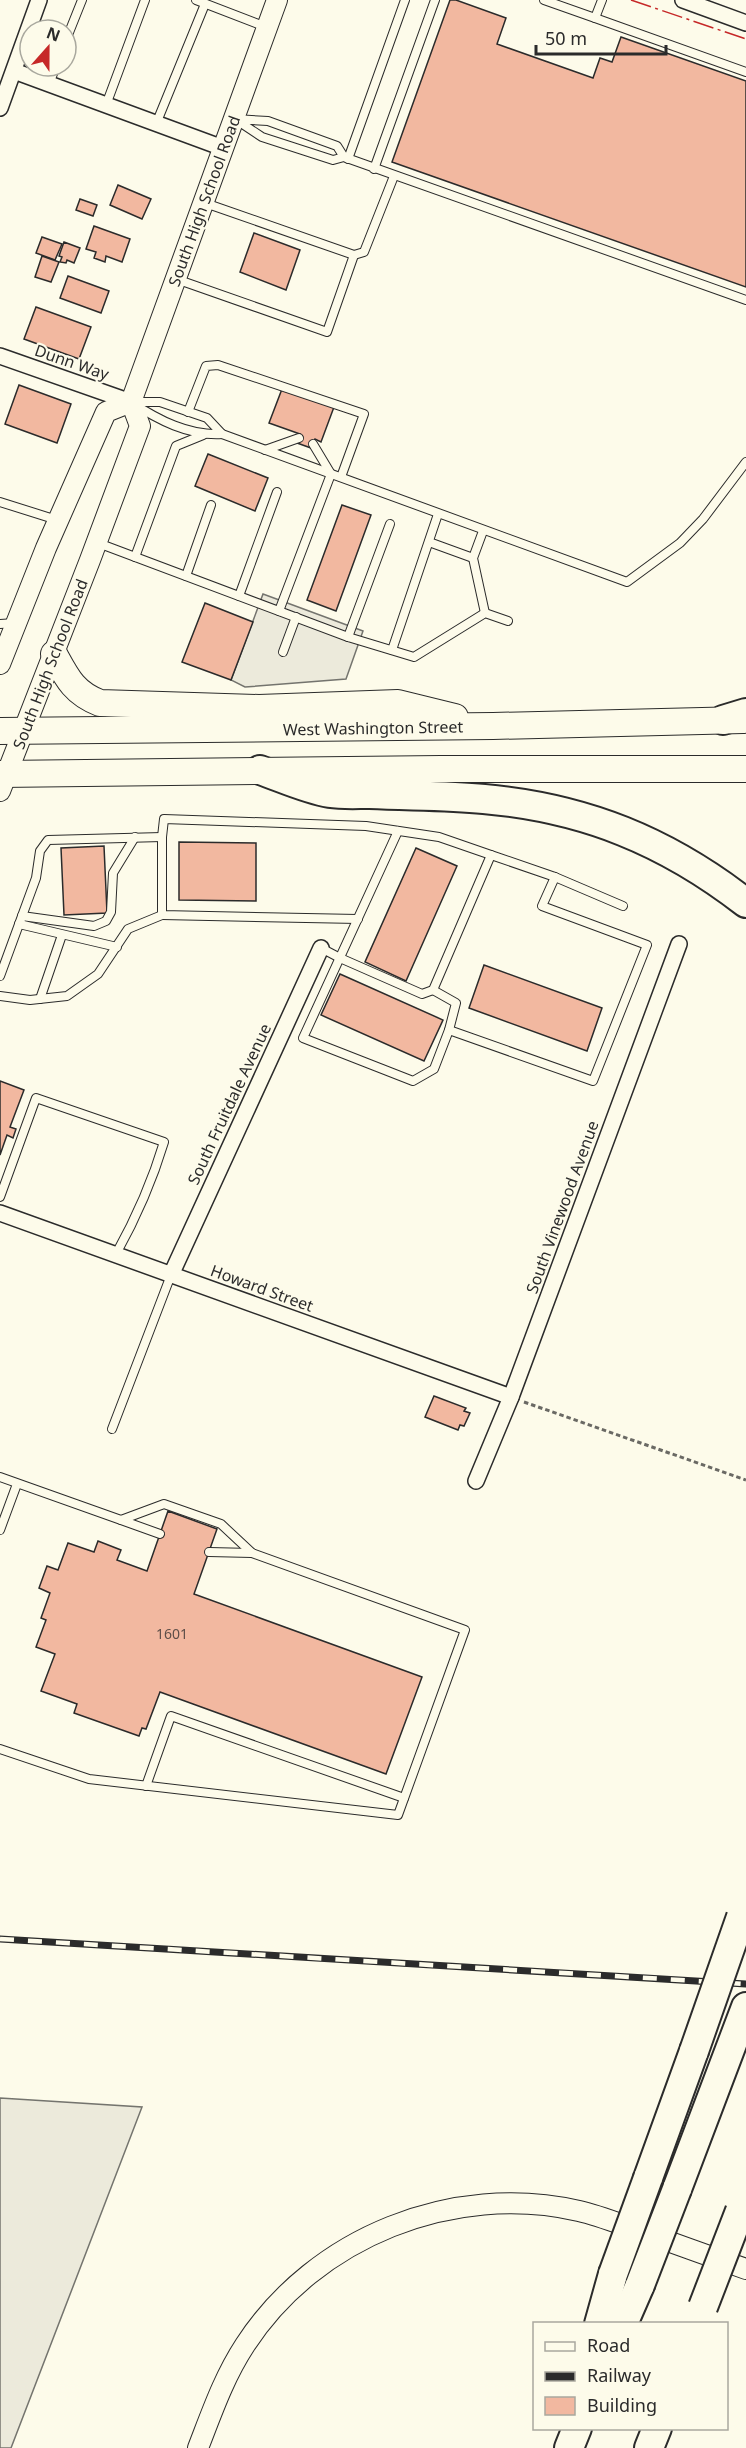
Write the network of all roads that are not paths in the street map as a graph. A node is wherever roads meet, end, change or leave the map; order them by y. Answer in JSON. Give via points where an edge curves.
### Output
{"nodes":[{"id":1,"x":39,"y":0,"type":"edge"},
{"id":2,"x":82,"y":0,"type":"edge"},
{"id":3,"x":145,"y":0,"type":"edge"},
{"id":4,"x":196,"y":0,"type":"edge"},
{"id":5,"x":277,"y":0,"type":"edge"},
{"id":6,"x":405,"y":0,"type":"edge"},
{"id":7,"x":435,"y":0,"type":"edge"},
{"id":8,"x":544,"y":0,"type":"edge"},
{"id":9,"x":602,"y":0,"type":"edge"},
{"id":10,"x":683,"y":0,"type":"edge"},
{"id":11,"x":205,"y":4,"type":"junction"},
{"id":12,"x":75,"y":18,"type":"edge"},
{"id":13,"x":595,"y":18,"type":"junction"},
{"id":14,"x":746,"y":23,"type":"edge"},
{"id":15,"x":267,"y":27,"type":"junction"},
{"id":16,"x":14,"y":71,"type":"junction"},
{"id":17,"x":746,"y":72,"type":"edge"},
{"id":18,"x":51,"y":78,"type":"edge"},
{"id":19,"x":49,"y":84,"type":"junction"},
{"id":20,"x":106,"y":105,"type":"junction"},
{"id":21,"x":0,"y":108,"type":"edge"},
{"id":22,"x":234,"y":119,"type":"junction"},
{"id":23,"x":156,"y":124,"type":"junction"},
{"id":24,"x":223,"y":148,"type":"junction"},
{"id":25,"x":346,"y":158,"type":"junction"},
{"id":26,"x":374,"y":169,"type":"junction"},
{"id":27,"x":394,"y":176,"type":"junction"},
{"id":28,"x":204,"y":202,"type":"junction"},
{"id":29,"x":354,"y":255,"type":"junction"},
{"id":30,"x":176,"y":279,"type":"junction"},
{"id":31,"x":746,"y":300,"type":"edge"},
{"id":32,"x":0,"y":356,"type":"edge"},
{"id":33,"x":131,"y":402,"type":"junction"},
{"id":34,"x":188,"y":412,"type":"junction"},
{"id":35,"x":222,"y":434,"type":"junction"},
{"id":36,"x":203,"y":435,"type":"junction"},
{"id":37,"x":299,"y":438,"type":"dead end"},
{"id":38,"x":313,"y":444,"type":"dead end"},
{"id":39,"x":265,"y":450,"type":"junction"},
{"id":40,"x":746,"y":462,"type":"edge"},
{"id":41,"x":331,"y":474,"type":"junction"},
{"id":42,"x":341,"y":477,"type":"junction"},
{"id":43,"x":278,"y":492,"type":"dead end"},
{"id":44,"x":0,"y":502,"type":"edge"},
{"id":45,"x":212,"y":505,"type":"dead end"},
{"id":46,"x":438,"y":514,"type":"junction"},
{"id":47,"x":58,"y":521,"type":"junction"},
{"id":48,"x":390,"y":524,"type":"dead end"},
{"id":49,"x":483,"y":531,"type":"junction"},
{"id":50,"x":429,"y":542,"type":"junction"},
{"id":51,"x":97,"y":543,"type":"junction"},
{"id":52,"x":135,"y":557,"type":"junction"},
{"id":53,"x":473,"y":558,"type":"junction"},
{"id":54,"x":186,"y":576,"type":"junction"},
{"id":55,"x":239,"y":596,"type":"junction"},
{"id":56,"x":279,"y":611,"type":"junction"},
{"id":57,"x":484,"y":613,"type":"junction"},
{"id":58,"x":296,"y":617,"type":"junction"},
{"id":59,"x":507,"y":621,"type":"dead end"},
{"id":60,"x":8,"y":623,"type":"edge"},
{"id":61,"x":348,"y":637,"type":"junction"},
{"id":62,"x":392,"y":650,"type":"junction"},
{"id":63,"x":283,"y":652,"type":"dead end"},
{"id":64,"x":54,"y":654,"type":"junction"},
{"id":65,"x":0,"y":664,"type":"edge"},
{"id":66,"x":738,"y":718,"type":"edge"},
{"id":67,"x":493,"y":726,"type":"junction"},
{"id":68,"x":12,"y":731,"type":"edge"},
{"id":69,"x":746,"y":769,"type":"edge"},
{"id":70,"x":260,"y":770,"type":"junction"},
{"id":71,"x":2,"y":779,"type":"edge"},
{"id":72,"x":398,"y":831,"type":"junction"},
{"id":73,"x":135,"y":837,"type":"junction"},
{"id":74,"x":162,"y":837,"type":"junction"},
{"id":75,"x":491,"y":855,"type":"junction"},
{"id":76,"x":555,"y":877,"type":"junction"},
{"id":77,"x":746,"y":903,"type":"edge"},
{"id":78,"x":623,"y":906,"type":"dead end"},
{"id":79,"x":162,"y":915,"type":"junction"},
{"id":80,"x":358,"y":919,"type":"junction"},
{"id":81,"x":20,"y":920,"type":"junction"},
{"id":82,"x":62,"y":935,"type":"junction"},
{"id":83,"x":679,"y":944,"type":"dead end"},
{"id":84,"x":117,"y":947,"type":"junction"},
{"id":85,"x":321,"y":948,"type":"joint"},
{"id":86,"x":340,"y":958,"type":"junction"},
{"id":87,"x":0,"y":975,"type":"edge"},
{"id":88,"x":433,"y":990,"type":"junction"},
{"id":89,"x":0,"y":996,"type":"edge"},
{"id":90,"x":40,"y":999,"type":"junction"},
{"id":91,"x":449,"y":1030,"type":"junction"},
{"id":92,"x":0,"y":1197,"type":"edge"},
{"id":93,"x":0,"y":1213,"type":"edge"},
{"id":94,"x":116,"y":1254,"type":"junction"},
{"id":95,"x":171,"y":1275,"type":"junction"},
{"id":96,"x":512,"y":1397,"type":"junction"},
{"id":97,"x":112,"y":1430,"type":"dead end"},
{"id":98,"x":0,"y":1478,"type":"edge"},
{"id":99,"x":476,"y":1481,"type":"dead end"},
{"id":100,"x":17,"y":1484,"type":"junction"},
{"id":101,"x":121,"y":1520,"type":"junction"},
{"id":102,"x":0,"y":1530,"type":"edge"},
{"id":103,"x":160,"y":1534,"type":"dead end"},
{"id":104,"x":209,"y":1552,"type":"dead end"},
{"id":105,"x":252,"y":1553,"type":"junction"},
{"id":106,"x":0,"y":1749,"type":"edge"},
{"id":107,"x":146,"y":1786,"type":"junction"},
{"id":108,"x":404,"y":1798,"type":"junction"},
{"id":109,"x":743,"y":1910,"type":"edge"},
{"id":110,"x":746,"y":2007,"type":"edge"},
{"id":111,"x":743,"y":2204,"type":"edge"},
{"id":112,"x":746,"y":2269,"type":"edge"},
{"id":113,"x":700,"y":2315,"type":"edge"},
{"id":114,"x":600,"y":2322,"type":"edge"},
{"id":115,"x":624,"y":2322,"type":"edge"},
{"id":116,"x":568,"y":2430,"type":"edge"},
{"id":117,"x":576,"y":2430,"type":"edge"},
{"id":118,"x":656,"y":2430,"type":"edge"},
{"id":119,"x":198,"y":2448,"type":"edge"},
{"id":120,"x":563,"y":2448,"type":"edge"},
{"id":121,"x":569,"y":2448,"type":"edge"},
{"id":122,"x":650,"y":2448,"type":"edge"}],
"edges":[{"from":1,"to":16,"type":"street"},
{"from":2,"to":12,"type":"lane"},
{"from":3,"to":20,"type":"lane"},
{"from":4,"to":11,"type":"lane"},
{"from":5,"to":15,"type":"street","name":"South High School Road"},
{"from":6,"to":25,"type":"lane"},
{"from":7,"to":26,"type":"lane"},
{"from":8,"to":13,"type":"lane"},
{"from":9,"to":13,"type":"lane"},
{"from":10,"to":14,"type":"street"},
{"from":11,"to":15,"type":"lane"},
{"from":11,"to":23,"type":"lane"},
{"from":13,"to":17,"type":"lane"},
{"from":15,"to":22,"type":"street","name":"South High School Road"},
{"from":16,"to":19,"type":"street"},
{"from":16,"to":21,"type":"street"},
{"from":18,"to":19,"type":"lane"},
{"from":19,"to":20,"type":"street"},
{"from":20,"to":23,"type":"street"},
{"from":22,"to":24,"type":"street","name":"South High School Road"},
{"from":22,"to":25,"type":"lane","via":[[262,137],[333,160]]},
{"from":22,"to":25,"type":"lane","via":[[268,121],[337,146]]},
{"from":23,"to":24,"type":"street"},
{"from":24,"to":28,"type":"street","name":"South High School Road"},
{"from":25,"to":26,"type":"lane"},
{"from":26,"to":27,"type":"lane"},
{"from":27,"to":29,"type":"lane","via":[[364,252]]},
{"from":27,"to":31,"type":"lane"},
{"from":28,"to":29,"type":"lane"},
{"from":28,"to":30,"type":"street","name":"South High School Road"},
{"from":29,"to":30,"type":"lane","via":[[327,332]]},
{"from":30,"to":33,"type":"street","name":"South High School Road"},
{"from":32,"to":33,"type":"street","name":"Dunn Way"},
{"from":33,"to":34,"type":"lane","via":[[160,402]]},
{"from":33,"to":36,"type":"lane","via":[[155,418]]},
{"from":33,"to":47,"type":"street","via":[[106,412]]},
{"from":33,"to":51,"type":"street","name":"South High School Road","via":[[140,426]]},
{"from":34,"to":35,"type":"lane","via":[[207,418]]},
{"from":34,"to":42,"type":"lane","via":[[206,366],[218,365],[364,414]]},
{"from":35,"to":36,"type":"lane"},
{"from":35,"to":39,"type":"lane"},
{"from":36,"to":52,"type":"lane","via":[[176,446]]},
{"from":37,"to":39,"type":"lane"},
{"from":38,"to":41,"type":"lane"},
{"from":39,"to":41,"type":"lane"},
{"from":40,"to":49,"type":"lane","via":[[680,543],[627,582]]},
{"from":41,"to":42,"type":"lane"},
{"from":41,"to":56,"type":"lane"},
{"from":42,"to":46,"type":"lane"},
{"from":43,"to":55,"type":"lane"},
{"from":44,"to":47,"type":"lane"},
{"from":45,"to":54,"type":"lane"},
{"from":46,"to":49,"type":"lane"},
{"from":46,"to":50,"type":"lane"},
{"from":47,"to":60,"type":"street"},
{"from":48,"to":61,"type":"lane"},
{"from":49,"to":53,"type":"lane"},
{"from":50,"to":53,"type":"lane"},
{"from":50,"to":62,"type":"lane"},
{"from":51,"to":52,"type":"lane"},
{"from":51,"to":64,"type":"street","name":"South High School Road"},
{"from":52,"to":54,"type":"lane"},
{"from":53,"to":57,"type":"lane"},
{"from":54,"to":55,"type":"lane"},
{"from":55,"to":56,"type":"lane"},
{"from":56,"to":58,"type":"lane"},
{"from":57,"to":59,"type":"lane"},
{"from":57,"to":62,"type":"lane","via":[[414,657]]},
{"from":58,"to":61,"type":"lane"},
{"from":58,"to":63,"type":"lane"},
{"from":60,"to":65,"type":"street"},
{"from":61,"to":62,"type":"lane"},
{"from":64,"to":67,"type":"main road","via":[[71,684],[86,698],[100,703],[259,708],[398,703]]},
{"from":64,"to":68,"type":"street","name":"South High School Road"},
{"from":66,"to":67,"type":"main road","name":"West Washington Street"},
{"from":67,"to":68,"type":"main road","name":"West Washington Street"},
{"from":68,"to":71,"type":"street","name":"South High School Road"},
{"from":69,"to":70,"type":"main road"},
{"from":70,"to":71,"type":"main road"},
{"from":70,"to":77,"type":"highway","via":[[329,793],[482,798],[592,820],[685,860]]},
{"from":72,"to":74,"type":"lane","via":[[366,826],[164,819]]},
{"from":72,"to":75,"type":"lane","via":[[440,837]]},
{"from":72,"to":80,"type":"lane"},
{"from":73,"to":74,"type":"lane"},
{"from":73,"to":81,"type":"lane","via":[[48,840],[40,851],[36,878]]},
{"from":73,"to":81,"type":"lane","via":[[113,873],[111,912],[106,921],[94,926]]},
{"from":74,"to":79,"type":"lane"},
{"from":75,"to":76,"type":"lane"},
{"from":75,"to":88,"type":"lane"},
{"from":76,"to":78,"type":"lane"},
{"from":76,"to":91,"type":"lane","via":[[543,906],[647,945],[593,1081]]},
{"from":79,"to":80,"type":"lane"},
{"from":79,"to":84,"type":"lane","via":[[128,929]]},
{"from":80,"to":86,"type":"lane"},
{"from":81,"to":82,"type":"lane"},
{"from":81,"to":87,"type":"lane"},
{"from":82,"to":84,"type":"lane"},
{"from":82,"to":90,"type":"lane"},
{"from":83,"to":96,"type":"street","name":"South Vinewood Avenue"},
{"from":84,"to":90,"type":"lane","via":[[99,974],[67,996]]},
{"from":85,"to":86,"type":"lane"},
{"from":85,"to":95,"type":"street","name":"South Fruitdale Avenue"},
{"from":86,"to":88,"type":"lane","via":[[422,994]]},
{"from":86,"to":91,"type":"lane","via":[[303,1038],[413,1081],[434,1069]]},
{"from":88,"to":91,"type":"lane","via":[[456,1003]]},
{"from":89,"to":90,"type":"lane"},
{"from":92,"to":94,"type":"lane","via":[[36,1098],[164,1142],[135,1219]]},
{"from":93,"to":94,"type":"street","name":"Howard Street"},
{"from":94,"to":95,"type":"street","name":"Howard Street"},
{"from":95,"to":96,"type":"street","name":"Howard Street"},
{"from":95,"to":97,"type":"lane"},
{"from":96,"to":99,"type":"street","name":"South Vinewood Avenue"},
{"from":98,"to":100,"type":"lane"},
{"from":100,"to":101,"type":"lane"},
{"from":100,"to":102,"type":"lane"},
{"from":101,"to":103,"type":"lane"},
{"from":101,"to":105,"type":"lane","via":[[164,1504],[221,1524]]},
{"from":104,"to":105,"type":"lane"},
{"from":105,"to":108,"type":"lane","via":[[465,1630]]},
{"from":106,"to":107,"type":"lane","via":[[89,1779]]},
{"from":107,"to":108,"type":"lane","via":[[398,1815]]},
{"from":107,"to":108,"type":"lane","via":[[171,1716]]},
{"from":109,"to":114,"type":"highway","bridge":true,"via":[[613,2274]]},
{"from":110,"to":115,"type":"highway","bridge":true},
{"from":111,"to":113,"type":"highway","bridge":true},
{"from":112,"to":119,"type":"street","via":[[566,2208],[489,2204],[450,2208],[408,2219],[329,2259],[272,2310],[231,2369]]},
{"from":116,"to":120,"type":"highway"},
{"from":117,"to":121,"type":"highway"},
{"from":118,"to":122,"type":"highway"}]}
